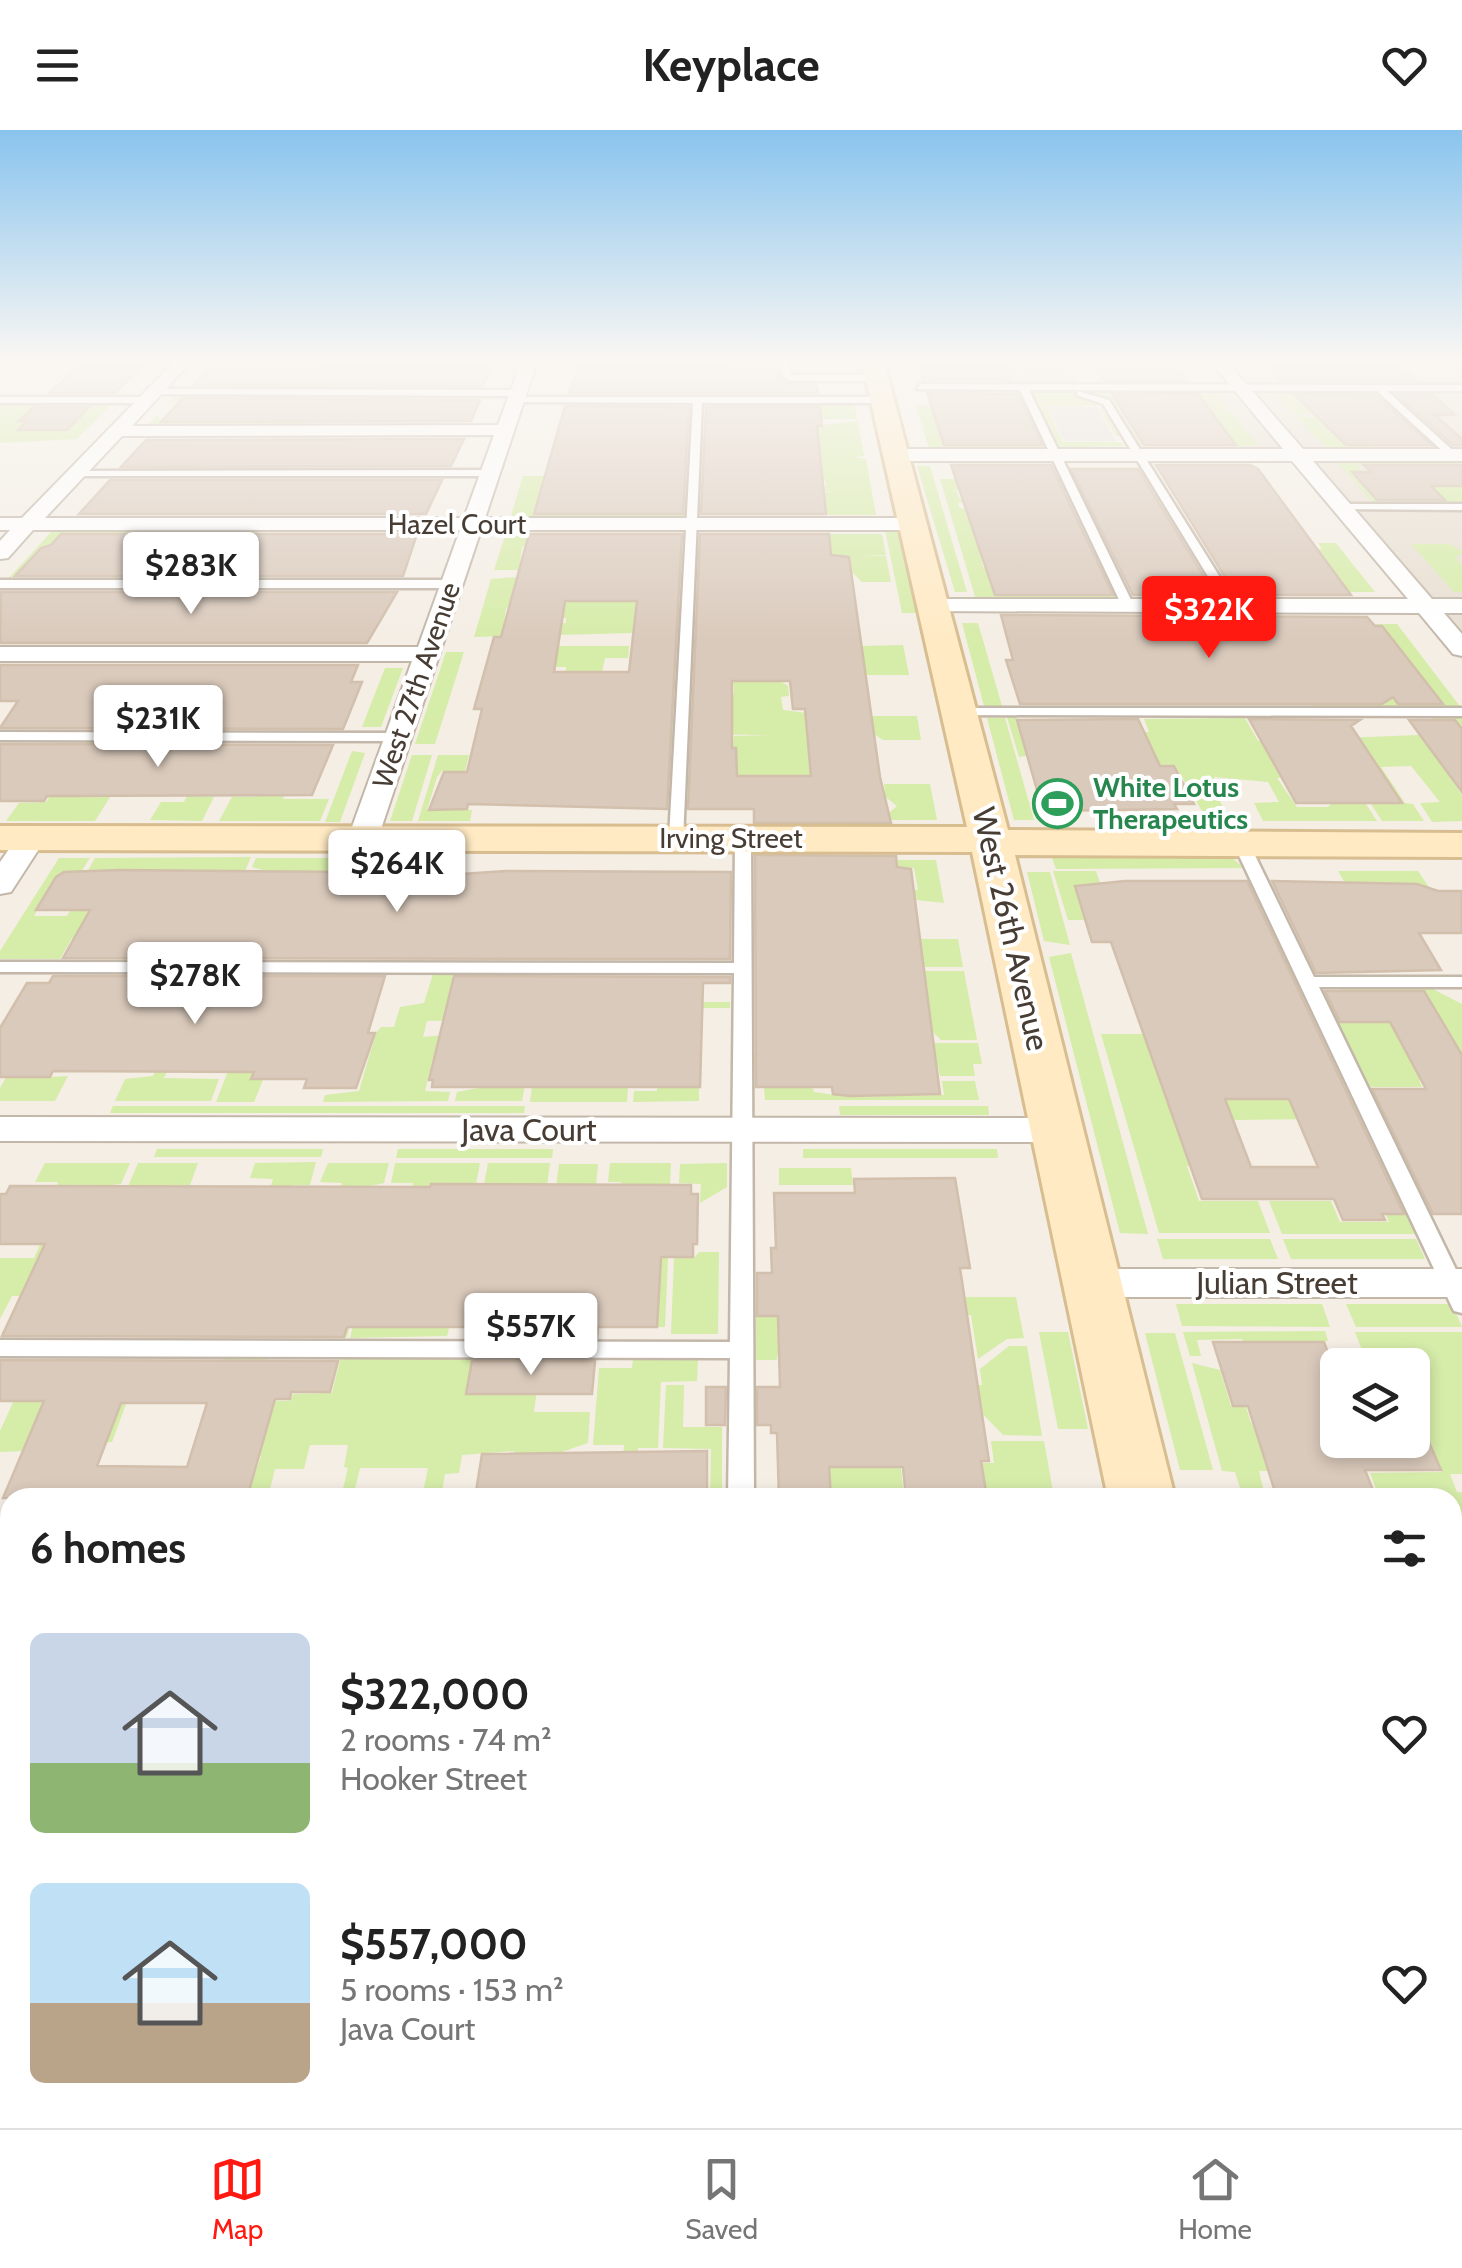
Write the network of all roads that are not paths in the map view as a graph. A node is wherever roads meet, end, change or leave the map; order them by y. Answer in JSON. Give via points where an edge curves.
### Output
{"nodes":[{"id":1,"x":94,"y":455,"type":"edge"},
{"id":2,"x":496,"y":455,"type":"edge"},
{"id":3,"x":695,"y":455,"type":"edge"},
{"id":4,"x":896,"y":456,"type":"joint"},
{"id":5,"x":1055,"y":456,"type":"junction"},
{"id":6,"x":1139,"y":456,"type":"junction"},
{"id":7,"x":1299,"y":456,"type":"junction"},
{"id":8,"x":1457,"y":456,"type":"edge"},
{"id":9,"x":76,"y":474,"type":"junction"},
{"id":10,"x":490,"y":474,"type":"junction"},
{"id":11,"x":1342,"y":507,"type":"junction"},
{"id":12,"x":1462,"y":507,"type":"edge"},
{"id":13,"x":0,"y":524,"type":"edge"},
{"id":14,"x":27,"y":524,"type":"junction"},
{"id":15,"x":472,"y":524,"type":"junction"},
{"id":16,"x":692,"y":524,"type":"junction"},
{"id":17,"x":913,"y":524,"type":"junction"},
{"id":18,"x":0,"y":552,"type":"edge"},
{"id":19,"x":0,"y":584,"type":"edge"},
{"id":20,"x":451,"y":584,"type":"junction"},
{"id":21,"x":933,"y":606,"type":"junction"},
{"id":22,"x":1128,"y":606,"type":"junction"},
{"id":23,"x":1232,"y":606,"type":"junction"},
{"id":24,"x":1426,"y":606,"type":"junction"},
{"id":25,"x":1462,"y":606,"type":"edge"},
{"id":26,"x":1462,"y":648,"type":"edge"},
{"id":27,"x":0,"y":654,"type":"edge"},
{"id":28,"x":427,"y":654,"type":"junction"},
{"id":29,"x":959,"y":712,"type":"junction"},
{"id":30,"x":1462,"y":712,"type":"edge"},
{"id":31,"x":0,"y":736,"type":"edge"},
{"id":32,"x":398,"y":737,"type":"junction"},
{"id":33,"x":16,"y":838,"type":"edge"},
{"id":34,"x":363,"y":838,"type":"junction"},
{"id":35,"x":677,"y":838,"type":"junction"},
{"id":36,"x":743,"y":838,"type":"junction"},
{"id":37,"x":991,"y":841,"type":"junction"},
{"id":38,"x":1242,"y":845,"type":"junction"},
{"id":39,"x":1462,"y":845,"type":"edge"},
{"id":40,"x":0,"y":885,"type":"edge"},
{"id":41,"x":0,"y":967,"type":"edge"},
{"id":42,"x":742,"y":968,"type":"junction"},
{"id":43,"x":1307,"y":982,"type":"junction"},
{"id":44,"x":1462,"y":982,"type":"edge"},
{"id":45,"x":0,"y":1130,"type":"edge"},
{"id":46,"x":742,"y":1130,"type":"junction"},
{"id":47,"x":1058,"y":1130,"type":"junction"},
{"id":48,"x":1092,"y":1284,"type":"junction"},
{"id":49,"x":1458,"y":1290,"type":"edge"},
{"id":50,"x":0,"y":1348,"type":"edge"},
{"id":51,"x":742,"y":1350,"type":"junction"},
{"id":52,"x":741,"y":1488,"type":"edge"},
{"id":53,"x":1140,"y":1488,"type":"edge"}],
"edges":[{"from":1,"to":9,"type":"street"},
{"from":2,"to":10,"type":"street","name":"West 27th Avenue"},
{"from":3,"to":16,"type":"lane"},
{"from":4,"to":5,"type":"street"},
{"from":4,"to":17,"type":"street","name":"West 26th Avenue"},
{"from":5,"to":6,"type":"street"},
{"from":5,"to":22,"type":"lane"},
{"from":6,"to":7,"type":"street"},
{"from":6,"to":23,"type":"lane"},
{"from":7,"to":8,"type":"street"},
{"from":7,"to":11,"type":"street"},
{"from":9,"to":10,"type":"lane"},
{"from":9,"to":14,"type":"street"},
{"from":10,"to":15,"type":"street","name":"West 27th Avenue"},
{"from":11,"to":12,"type":"lane"},
{"from":11,"to":24,"type":"street"},
{"from":13,"to":14,"type":"street","name":"Hazel Court"},
{"from":14,"to":15,"type":"street","name":"Hazel Court"},
{"from":14,"to":18,"type":"street"},
{"from":15,"to":16,"type":"street","name":"Hazel Court"},
{"from":15,"to":20,"type":"street","name":"West 27th Avenue"},
{"from":16,"to":17,"type":"street","name":"Hazel Court"},
{"from":16,"to":35,"type":"lane"},
{"from":17,"to":21,"type":"street","name":"West 26th Avenue"},
{"from":19,"to":20,"type":"lane"},
{"from":20,"to":28,"type":"street","name":"West 27th Avenue"},
{"from":21,"to":22,"type":"street"},
{"from":21,"to":29,"type":"street","name":"West 26th Avenue"},
{"from":22,"to":23,"type":"street"},
{"from":23,"to":24,"type":"street"},
{"from":24,"to":25,"type":"street"},
{"from":24,"to":26,"type":"street"},
{"from":27,"to":28,"type":"street"},
{"from":28,"to":32,"type":"street","name":"West 27th Avenue"},
{"from":29,"to":30,"type":"lane"},
{"from":29,"to":37,"type":"street","name":"West 26th Avenue"},
{"from":31,"to":32,"type":"lane"},
{"from":32,"to":34,"type":"street","name":"West 27th Avenue"},
{"from":33,"to":34,"type":"street","name":"Irving Street"},
{"from":33,"to":40,"type":"street"},
{"from":34,"to":35,"type":"street","name":"Irving Street"},
{"from":35,"to":36,"type":"street","name":"Irving Street"},
{"from":36,"to":37,"type":"street","name":"Irving Street"},
{"from":36,"to":42,"type":"lane"},
{"from":37,"to":38,"type":"street","name":"Irving Street"},
{"from":37,"to":47,"type":"street","name":"West 26th Avenue"},
{"from":38,"to":39,"type":"street","name":"Irving Street"},
{"from":38,"to":43,"type":"lane"},
{"from":41,"to":42,"type":"lane"},
{"from":42,"to":46,"type":"lane"},
{"from":43,"to":44,"type":"lane"},
{"from":43,"to":49,"type":"lane"},
{"from":45,"to":46,"type":"street","name":"Java Court"},
{"from":46,"to":47,"type":"street","name":"Java Court"},
{"from":46,"to":51,"type":"lane"},
{"from":47,"to":48,"type":"street","name":"West 26th Avenue"},
{"from":48,"to":49,"type":"street","name":"Julian Street"},
{"from":48,"to":53,"type":"street","name":"West 26th Avenue"},
{"from":50,"to":51,"type":"lane"},
{"from":51,"to":52,"type":"lane"}]}
